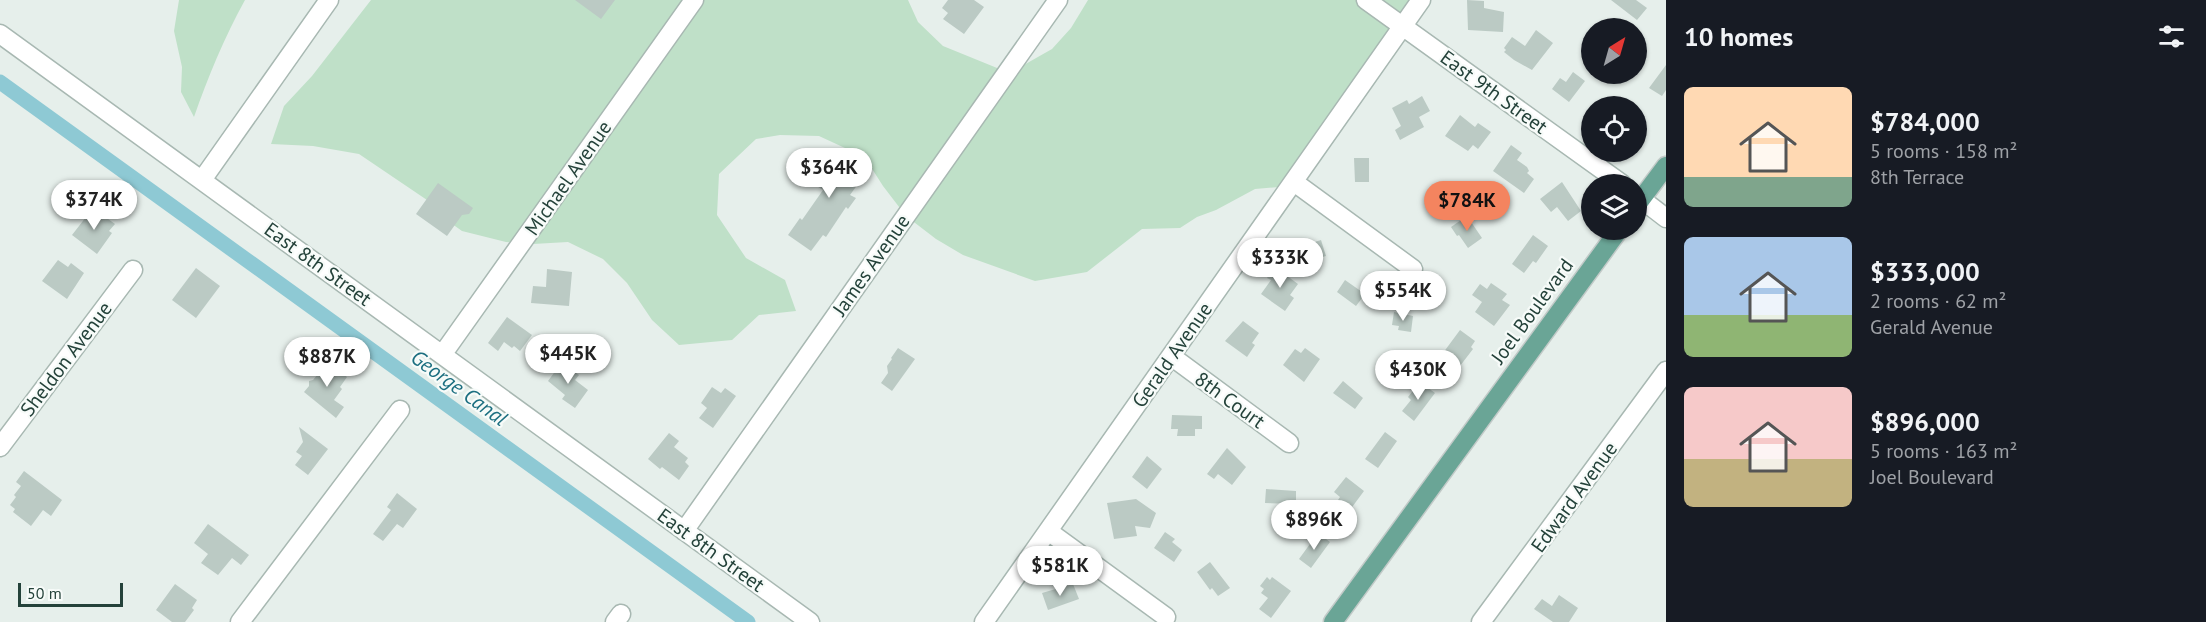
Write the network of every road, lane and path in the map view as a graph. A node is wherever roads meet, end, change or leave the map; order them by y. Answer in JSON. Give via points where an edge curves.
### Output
{"nodes":[{"id":1,"x":329,"y":0,"type":"edge"},
{"id":2,"x":694,"y":0,"type":"edge"},
{"id":3,"x":1058,"y":0,"type":"edge"},
{"id":4,"x":1366,"y":0,"type":"edge"},
{"id":5,"x":1421,"y":0,"type":"edge"},
{"id":6,"x":1403,"y":27,"type":"junction"},
{"id":7,"x":0,"y":34,"type":"edge"},
{"id":8,"x":1666,"y":166,"type":"edge"},
{"id":9,"x":1608,"y":174,"type":"edge"},
{"id":10,"x":202,"y":180,"type":"junction"},
{"id":11,"x":1294,"y":182,"type":"junction"},
{"id":12,"x":1647,"y":189,"type":"edge"},
{"id":13,"x":1647,"y":206,"type":"edge"},
{"id":14,"x":1666,"y":218,"type":"edge"},
{"id":15,"x":1612,"y":240,"type":"edge"},
{"id":16,"x":1413,"y":269,"type":"dead end"},
{"id":17,"x":133,"y":270,"type":"dead end"},
{"id":18,"x":442,"y":355,"type":"junction"},
{"id":19,"x":1171,"y":356,"type":"junction"},
{"id":20,"x":1666,"y":371,"type":"edge"},
{"id":21,"x":400,"y":410,"type":"dead end"},
{"id":22,"x":1289,"y":443,"type":"dead end"},
{"id":23,"x":0,"y":447,"type":"edge"},
{"id":24,"x":684,"y":531,"type":"junction"},
{"id":25,"x":1048,"y":531,"type":"junction"},
{"id":26,"x":1166,"y":617,"type":"dead end"},
{"id":27,"x":240,"y":622,"type":"edge"},
{"id":28,"x":810,"y":622,"type":"edge"},
{"id":29,"x":984,"y":622,"type":"edge"},
{"id":30,"x":1333,"y":622,"type":"edge"},
{"id":31,"x":1481,"y":622,"type":"edge"}],
"edges":[{"from":1,"to":10,"type":"street"},
{"from":2,"to":18,"type":"street","name":"Michael Avenue"},
{"from":3,"to":24,"type":"street","name":"James Avenue"},
{"from":4,"to":6,"type":"street","name":"East 9th Street"},
{"from":5,"to":6,"type":"street","name":"Gerald Avenue"},
{"from":6,"to":9,"type":"street","name":"East 9th Street"},
{"from":6,"to":11,"type":"street","name":"Gerald Avenue"},
{"from":7,"to":10,"type":"street","name":"East 8th Street"},
{"from":8,"to":12,"type":"main road"},
{"from":10,"to":18,"type":"street","name":"East 8th Street"},
{"from":11,"to":16,"type":"street"},
{"from":11,"to":19,"type":"street","name":"Gerald Avenue"},
{"from":13,"to":14,"type":"street"},
{"from":15,"to":30,"type":"main road","name":"Joel Boulevard"},
{"from":17,"to":23,"type":"street","name":"Sheldon Avenue"},
{"from":18,"to":24,"type":"street","name":"East 8th Street"},
{"from":19,"to":22,"type":"street","name":"8th Court"},
{"from":19,"to":25,"type":"street","name":"Gerald Avenue"},
{"from":20,"to":31,"type":"street","name":"Edward Avenue"},
{"from":21,"to":27,"type":"street"},
{"from":24,"to":28,"type":"street","name":"East 8th Street"},
{"from":25,"to":26,"type":"street"},
{"from":25,"to":29,"type":"street","name":"Gerald Avenue"}]}
